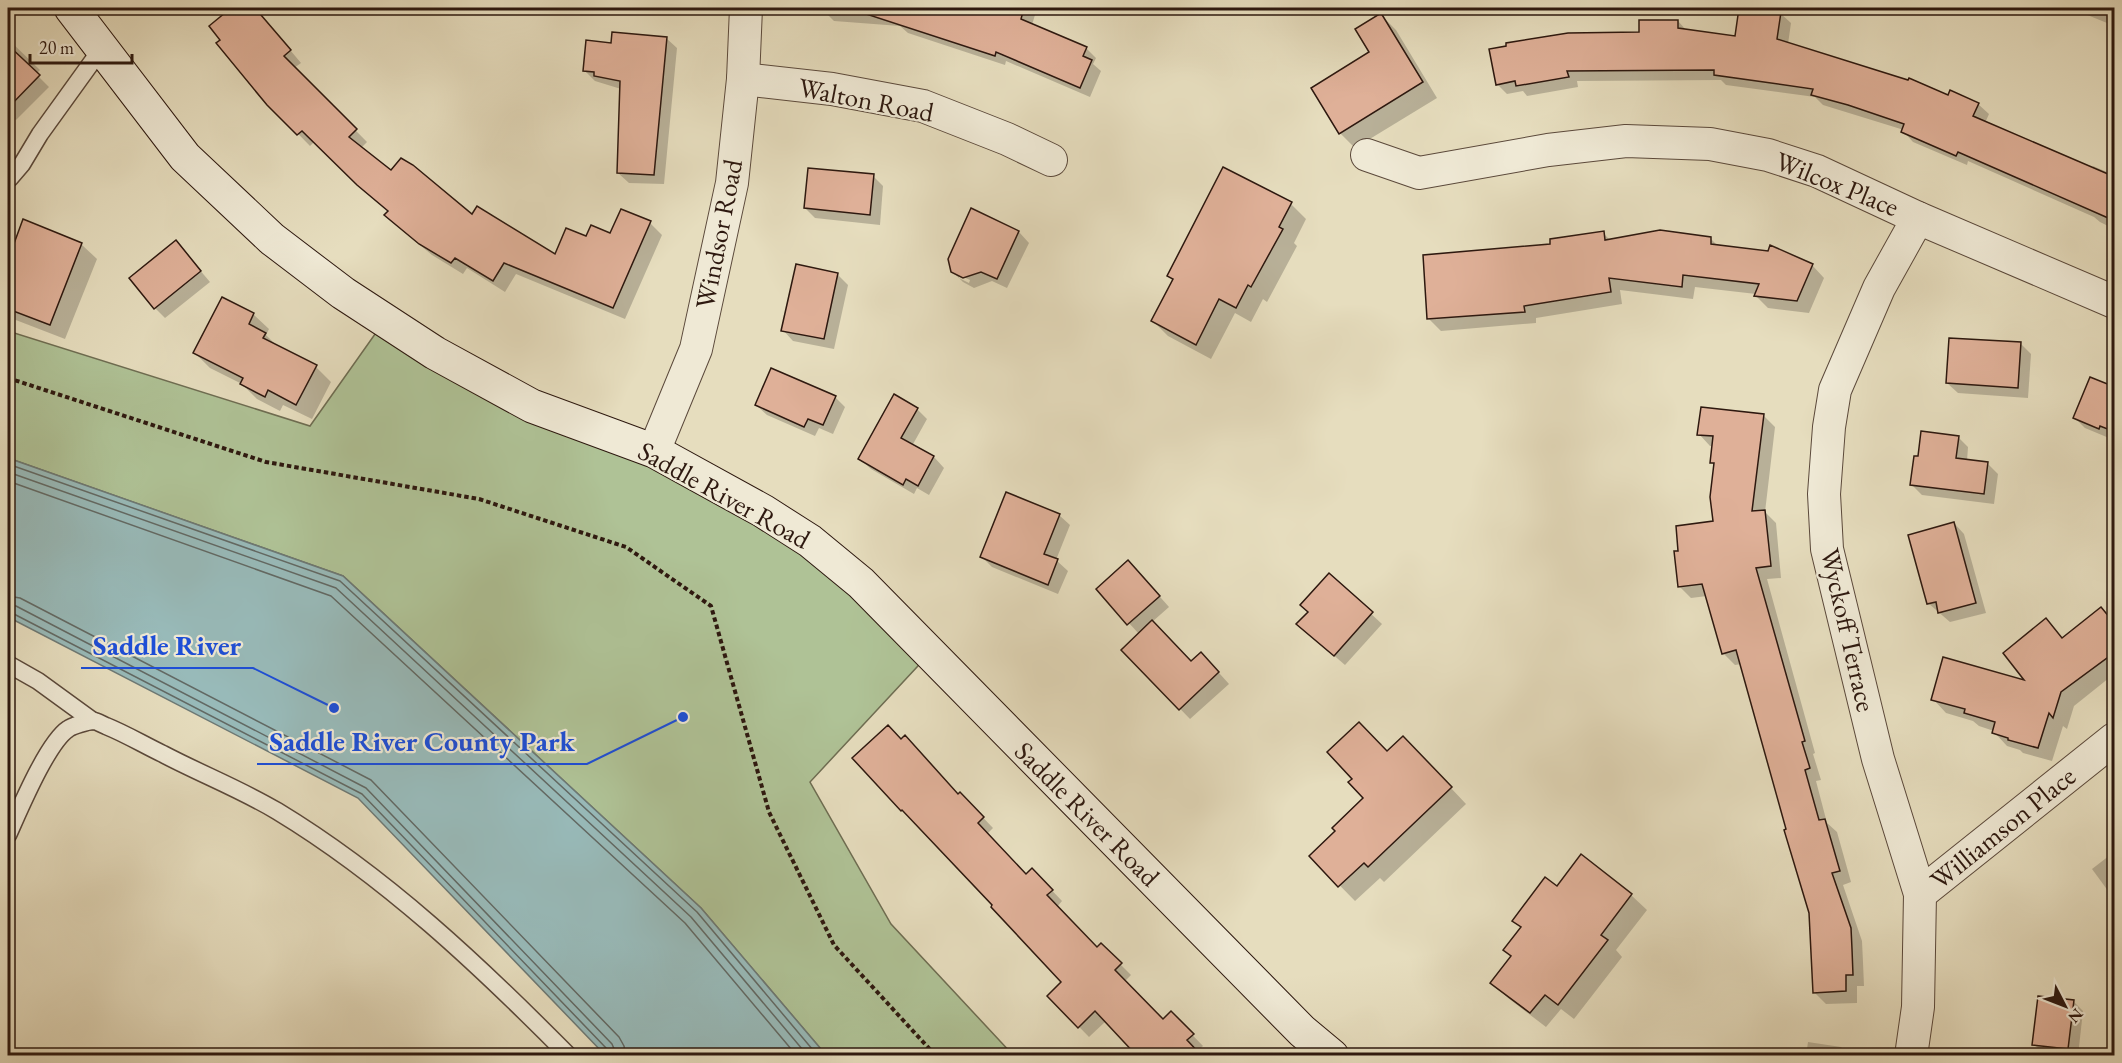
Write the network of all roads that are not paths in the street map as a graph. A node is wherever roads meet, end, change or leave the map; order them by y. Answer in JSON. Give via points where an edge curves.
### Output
{"nodes":[{"id":1,"x":71,"y":8,"type":"edge"},
{"id":2,"x":746,"y":8,"type":"edge"},
{"id":3,"x":102,"y":48,"type":"junction"},
{"id":4,"x":743,"y":79,"type":"junction"},
{"id":5,"x":1367,"y":155,"type":"dead end"},
{"id":6,"x":1052,"y":160,"type":"dead end"},
{"id":7,"x":8,"y":178,"type":"edge"},
{"id":8,"x":1918,"y":218,"type":"junction"},
{"id":9,"x":2115,"y":302,"type":"edge"},
{"id":10,"x":654,"y":451,"type":"junction"},
{"id":11,"x":8,"y":664,"type":"edge"},
{"id":12,"x":93,"y":721,"type":"junction"},
{"id":13,"x":2115,"y":739,"type":"edge"},
{"id":14,"x":8,"y":835,"type":"edge"},
{"id":15,"x":1920,"y":894,"type":"junction"},
{"id":16,"x":1311,"y":1043,"type":"edge"},
{"id":17,"x":569,"y":1056,"type":"edge"},
{"id":18,"x":1332,"y":1056,"type":"edge"},
{"id":19,"x":1911,"y":1056,"type":"edge"}],
"edges":[{"from":1,"to":3,"type":"street","name":"Saddle River Road"},
{"from":2,"to":4,"type":"street","name":"Windsor Road"},
{"from":3,"to":7,"type":"lane","via":[[39,134],[22,164]]},
{"from":3,"to":10,"type":"street","name":"Saddle River Road","via":[[185,157],[272,239],[342,293],[435,353],[532,406]]},
{"from":4,"to":6,"type":"street","name":"Walton Road","via":[[832,89],[923,106]]},
{"from":4,"to":10,"type":"street","name":"Windsor Road","via":[[732,183],[696,349]]},
{"from":5,"to":8,"type":"street","name":"Wilcox Place","via":[[1419,172],[1626,141],[1710,144],[1768,155],[1817,171]]},
{"from":8,"to":9,"type":"street","name":"Wilcox Place"},
{"from":8,"to":15,"type":"street","name":"Wyckoff Terrace","via":[[1878,288],[1835,390],[1824,494],[1827,549],[1878,759]]},
{"from":10,"to":16,"type":"street","name":"Saddle River Road","via":[[782,523],[861,583]]},
{"from":11,"to":12,"type":"lane"},
{"from":12,"to":14,"type":"lane","via":[[68,729],[51,750]]},
{"from":12,"to":17,"type":"lane","via":[[224,782],[336,851],[401,900],[512,998]]},
{"from":13,"to":15,"type":"street","name":"Williamson Place"},
{"from":15,"to":19,"type":"street","name":"Wyckoff Terrace","via":[[1918,1007]]},
{"from":16,"to":18,"type":"street","name":"Saddle River Road"}]}
